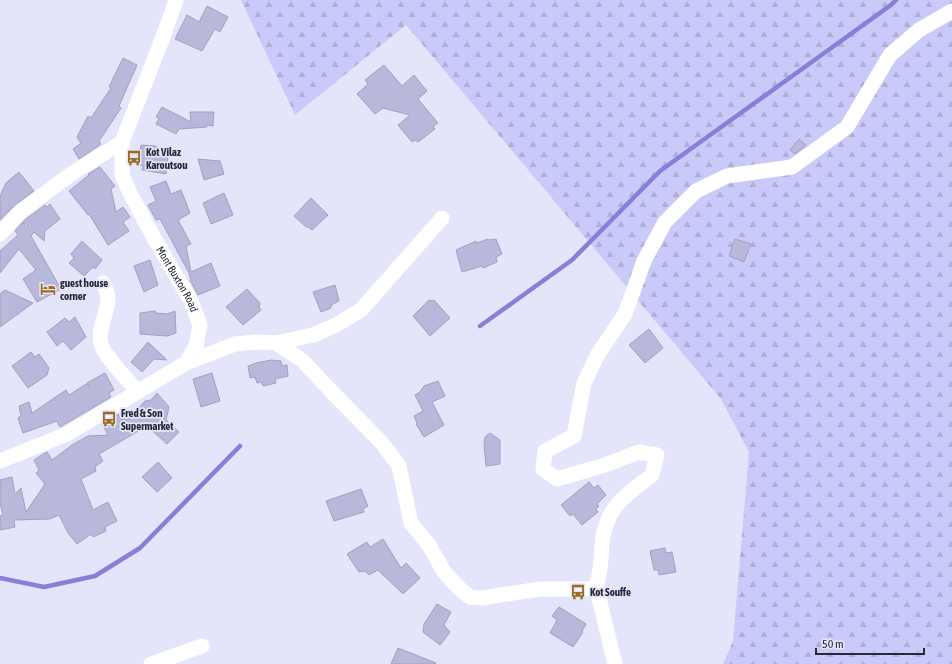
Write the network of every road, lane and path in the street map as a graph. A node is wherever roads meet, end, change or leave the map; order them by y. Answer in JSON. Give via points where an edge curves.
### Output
{"nodes":[{"id":1,"x":176,"y":0,"type":"edge"},
{"id":2,"x":952,"y":11,"type":"edge"},
{"id":3,"x":122,"y":142,"type":"junction"},
{"id":4,"x":442,"y":218,"type":"dead end"},
{"id":5,"x":0,"y":234,"type":"edge"},
{"id":6,"x":103,"y":283,"type":"dead end"},
{"id":7,"x":276,"y":343,"type":"junction"},
{"id":8,"x":186,"y":363,"type":"junction"},
{"id":9,"x":137,"y":391,"type":"junction"},
{"id":10,"x":0,"y":462,"type":"edge"},
{"id":11,"x":596,"y":586,"type":"junction"},
{"id":12,"x":202,"y":646,"type":"dead end"},
{"id":13,"x":151,"y":664,"type":"edge"},
{"id":14,"x":616,"y":664,"type":"edge"}],
"edges":[{"from":1,"to":3,"type":"street","name":"Mont Buxton Road"},
{"from":2,"to":11,"type":"street","via":[[919,30],[890,55],[847,127],[792,167],[727,176],[696,191],[665,222],[644,261],[625,314],[598,354],[584,383],[574,436],[545,451],[543,469],[557,479],[639,452],[657,455],[652,475],[627,494],[609,516],[602,534],[599,579]]},
{"from":3,"to":5,"type":"street","via":[[71,174],[20,212]]},
{"from":3,"to":8,"type":"street","name":"Mont Buxton Road","via":[[122,175],[155,240],[191,301],[200,326],[196,346]]},
{"from":4,"to":7,"type":"street","via":[[361,310],[313,335]]},
{"from":6,"to":9,"type":"street","via":[[108,296],[101,329],[101,343],[106,354]]},
{"from":7,"to":8,"type":"street","via":[[235,344]]},
{"from":7,"to":11,"type":"street","via":[[302,360],[381,442],[399,466],[411,523],[429,545],[444,572],[470,597],[482,598],[540,589],[588,589]]},
{"from":8,"to":9,"type":"street"},
{"from":9,"to":10,"type":"street","via":[[66,434]]},
{"from":11,"to":14,"type":"street"},
{"from":12,"to":13,"type":"street"}]}
